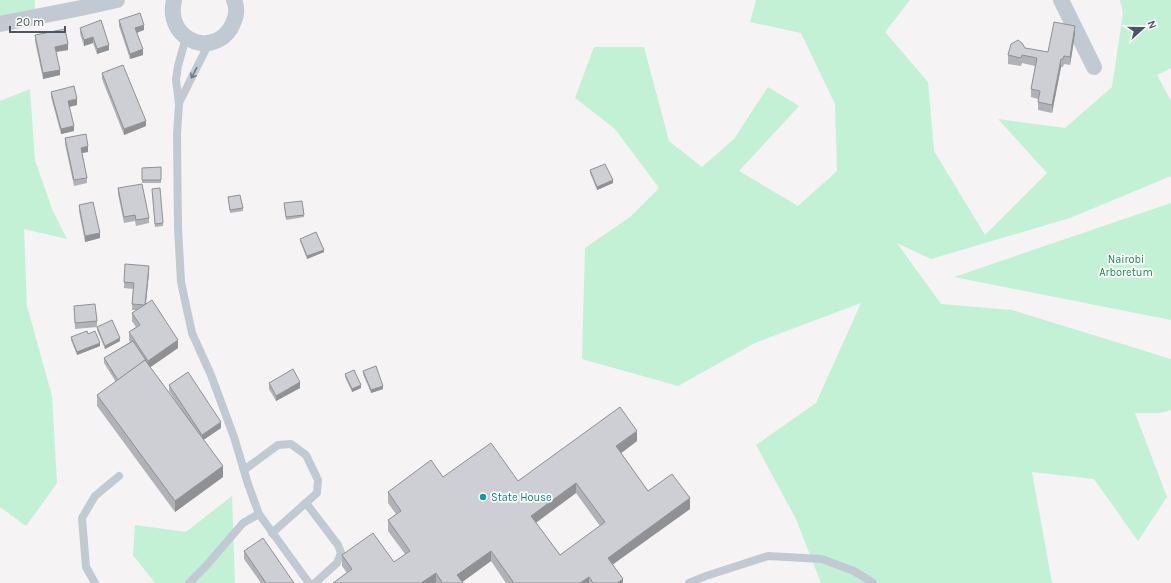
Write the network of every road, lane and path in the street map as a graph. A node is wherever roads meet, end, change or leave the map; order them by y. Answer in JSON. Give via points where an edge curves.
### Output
{"nodes":[{"id":1,"x":117,"y":0,"type":"edge"},
{"id":2,"x":173,"y":0,"type":"edge"},
{"id":3,"x":234,"y":0,"type":"edge"},
{"id":4,"x":246,"y":0,"type":"edge"},
{"id":5,"x":1061,"y":0,"type":"edge"},
{"id":6,"x":236,"y":16,"type":"junction"},
{"id":7,"x":0,"y":24,"type":"edge"},
{"id":8,"x":186,"y":38,"type":"junction"},
{"id":9,"x":209,"y":43,"type":"junction"},
{"id":10,"x":1094,"y":67,"type":"dead end"},
{"id":11,"x":179,"y":104,"type":"junction"},
{"id":12,"x":244,"y":470,"type":"junction"},
{"id":13,"x":119,"y":476,"type":"dead end"},
{"id":14,"x":306,"y":503,"type":"junction"},
{"id":15,"x":259,"y":514,"type":"junction"},
{"id":16,"x":272,"y":533,"type":"junction"},
{"id":17,"x":95,"y":583,"type":"edge"},
{"id":18,"x":189,"y":583,"type":"edge"},
{"id":19,"x":309,"y":583,"type":"edge"},
{"id":20,"x":315,"y":583,"type":"edge"},
{"id":21,"x":689,"y":583,"type":"edge"},
{"id":22,"x":873,"y":583,"type":"edge"}],
"edges":[{"from":1,"to":7,"type":"street"},
{"from":2,"to":8,"type":"street","via":[[174,21]]},
{"from":3,"to":6,"type":"street"},
{"from":4,"to":6,"type":"street"},
{"from":5,"to":10,"type":"street"},
{"from":6,"to":9,"type":"street","via":[[223,38]]},
{"from":8,"to":9,"type":"street"},
{"from":8,"to":11,"type":"lane","via":[[176,80]]},
{"from":9,"to":11,"type":"lane","one_way":true},
{"from":11,"to":12,"type":"lane","via":[[178,227],[181,282],[192,334],[211,375]]},
{"from":12,"to":14,"type":"lane","via":[[278,445],[291,444],[306,455],[318,480],[317,493]]},
{"from":12,"to":15,"type":"lane"},
{"from":13,"to":17,"type":"lane","via":[[95,496],[82,518],[86,567]]},
{"from":14,"to":16,"type":"lane"},
{"from":14,"to":20,"type":"lane","via":[[338,544],[341,553],[337,563]]},
{"from":15,"to":16,"type":"lane"},
{"from":15,"to":18,"type":"lane","via":[[243,523]]},
{"from":16,"to":19,"type":"lane"},
{"from":21,"to":22,"type":"lane","via":[[768,556],[822,559],[854,571]]}]}
